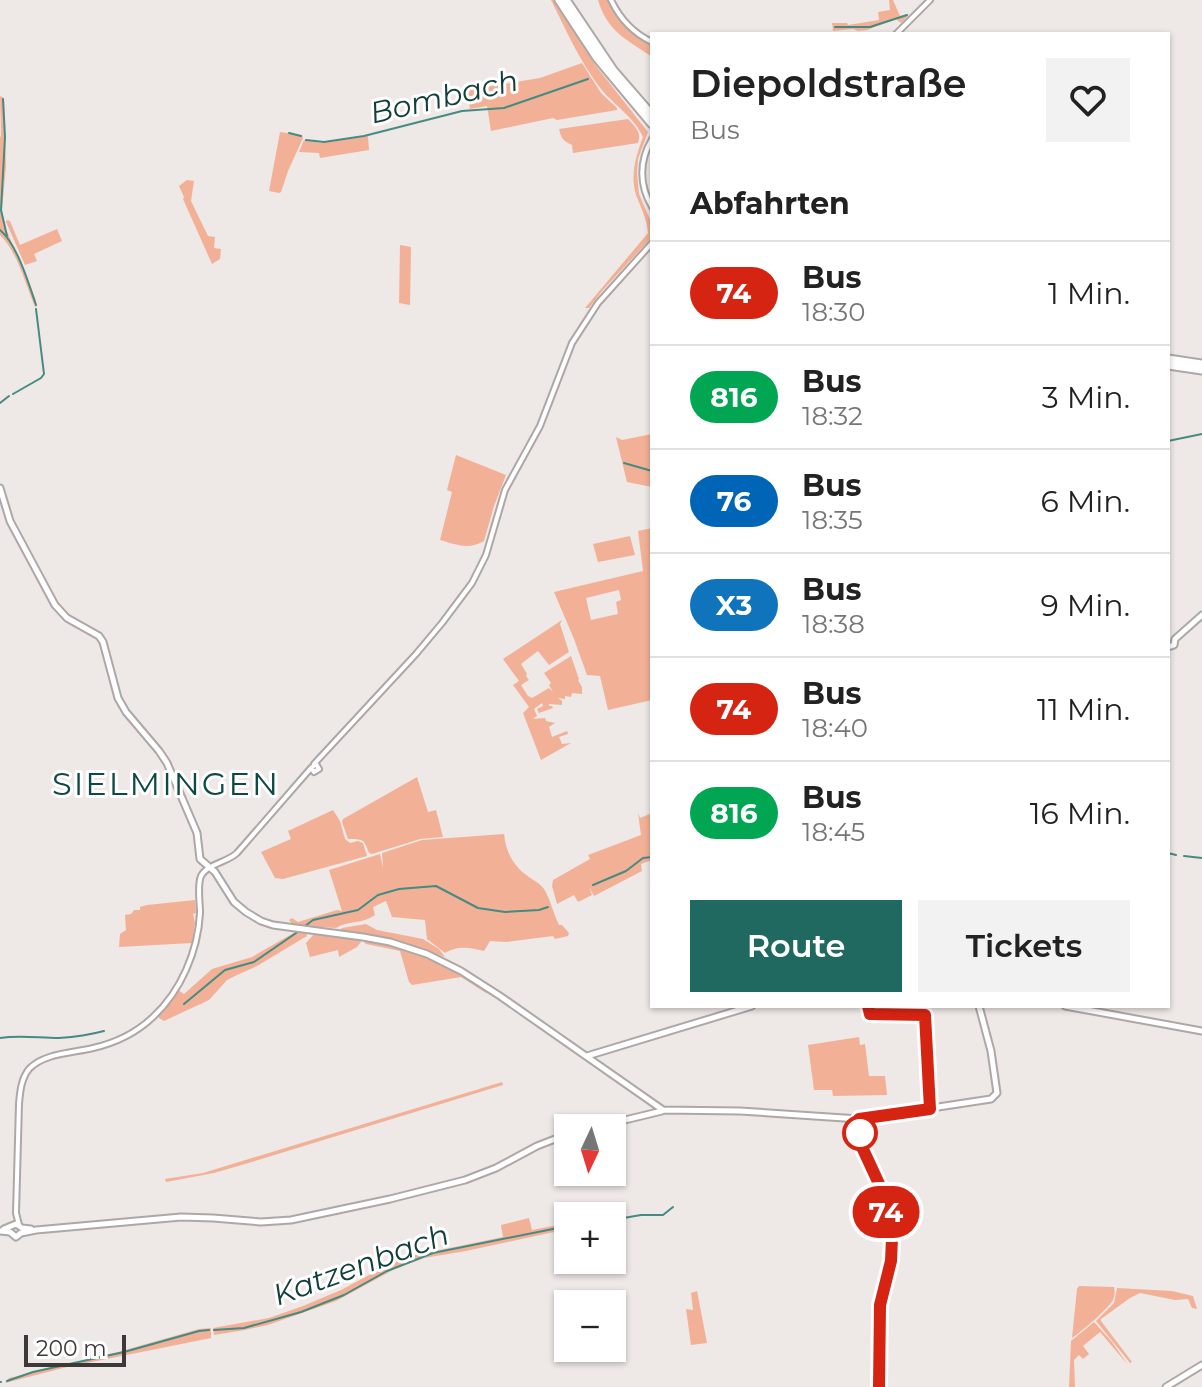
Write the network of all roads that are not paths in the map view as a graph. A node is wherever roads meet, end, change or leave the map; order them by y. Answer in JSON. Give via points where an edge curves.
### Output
{"nodes":[{"id":1,"x":559,"y":0,"type":"edge"},
{"id":2,"x":566,"y":0,"type":"edge"},
{"id":3,"x":611,"y":0,"type":"edge"},
{"id":4,"x":930,"y":0,"type":"edge"},
{"id":5,"x":898,"y":32,"type":"edge"},
{"id":6,"x":650,"y":41,"type":"edge"},
{"id":7,"x":650,"y":119,"type":"edge"},
{"id":8,"x":650,"y":119,"type":"edge"},
{"id":9,"x":650,"y":143,"type":"edge"},
{"id":10,"x":650,"y":203,"type":"edge"},
{"id":11,"x":650,"y":247,"type":"edge"},
{"id":12,"x":1170,"y":362,"type":"edge"},
{"id":13,"x":1202,"y":367,"type":"edge"},
{"id":14,"x":0,"y":488,"type":"edge"},
{"id":15,"x":1202,"y":615,"type":"edge"},
{"id":16,"x":1171,"y":638,"type":"edge"},
{"id":17,"x":211,"y":867,"type":"junction"},
{"id":18,"x":745,"y":1008,"type":"edge"},
{"id":19,"x":980,"y":1008,"type":"edge"},
{"id":20,"x":1076,"y":1008,"type":"edge"},
{"id":21,"x":1202,"y":1031,"type":"edge"},
{"id":22,"x":586,"y":1056,"type":"junction"},
{"id":23,"x":663,"y":1110,"type":"junction"},
{"id":24,"x":626,"y":1119,"type":"edge"},
{"id":25,"x":859,"y":1119,"type":"junction"},
{"id":26,"x":554,"y":1139,"type":"edge"},
{"id":27,"x":16,"y":1228,"type":"junction"},
{"id":28,"x":0,"y":1230,"type":"edge"},
{"id":29,"x":1202,"y":1365,"type":"edge"},
{"id":30,"x":879,"y":1387,"type":"edge"},
{"id":31,"x":1166,"y":1387,"type":"edge"}],
"edges":[{"from":1,"to":7,"type":"highway","via":[[597,58]]},
{"from":2,"to":8,"type":"highway"},
{"from":3,"to":6,"type":"street","via":[[626,23]]},
{"from":4,"to":5,"type":"street"},
{"from":9,"to":10,"type":"street","via":[[642,175]]},
{"from":11,"to":17,"type":"street","via":[[575,337],[540,426],[503,496],[483,561],[464,594],[237,853]]},
{"from":12,"to":13,"type":"highway"},
{"from":14,"to":17,"type":"main road","via":[[10,521],[55,605],[101,639],[118,698],[167,763],[195,827],[202,861]]},
{"from":15,"to":16,"type":"main road"},
{"from":17,"to":22,"type":"main road","via":[[232,899],[257,919],[377,939],[445,962]]},
{"from":17,"to":27,"type":"street","via":[[201,876],[193,952],[159,1011],[122,1038],[41,1061],[25,1075]]},
{"from":18,"to":22,"type":"main road"},
{"from":19,"to":25,"type":"main road","via":[[995,1096]]},
{"from":20,"to":21,"type":"main road"},
{"from":22,"to":23,"type":"main road"},
{"from":23,"to":24,"type":"main road"},
{"from":23,"to":25,"type":"main road"},
{"from":25,"to":30,"type":"main road","via":[[892,1238],[880,1305]]},
{"from":26,"to":27,"type":"main road","via":[[475,1176],[273,1222],[181,1217]]},
{"from":27,"to":28,"type":"main road"},
{"from":29,"to":31,"type":"main road"}]}
